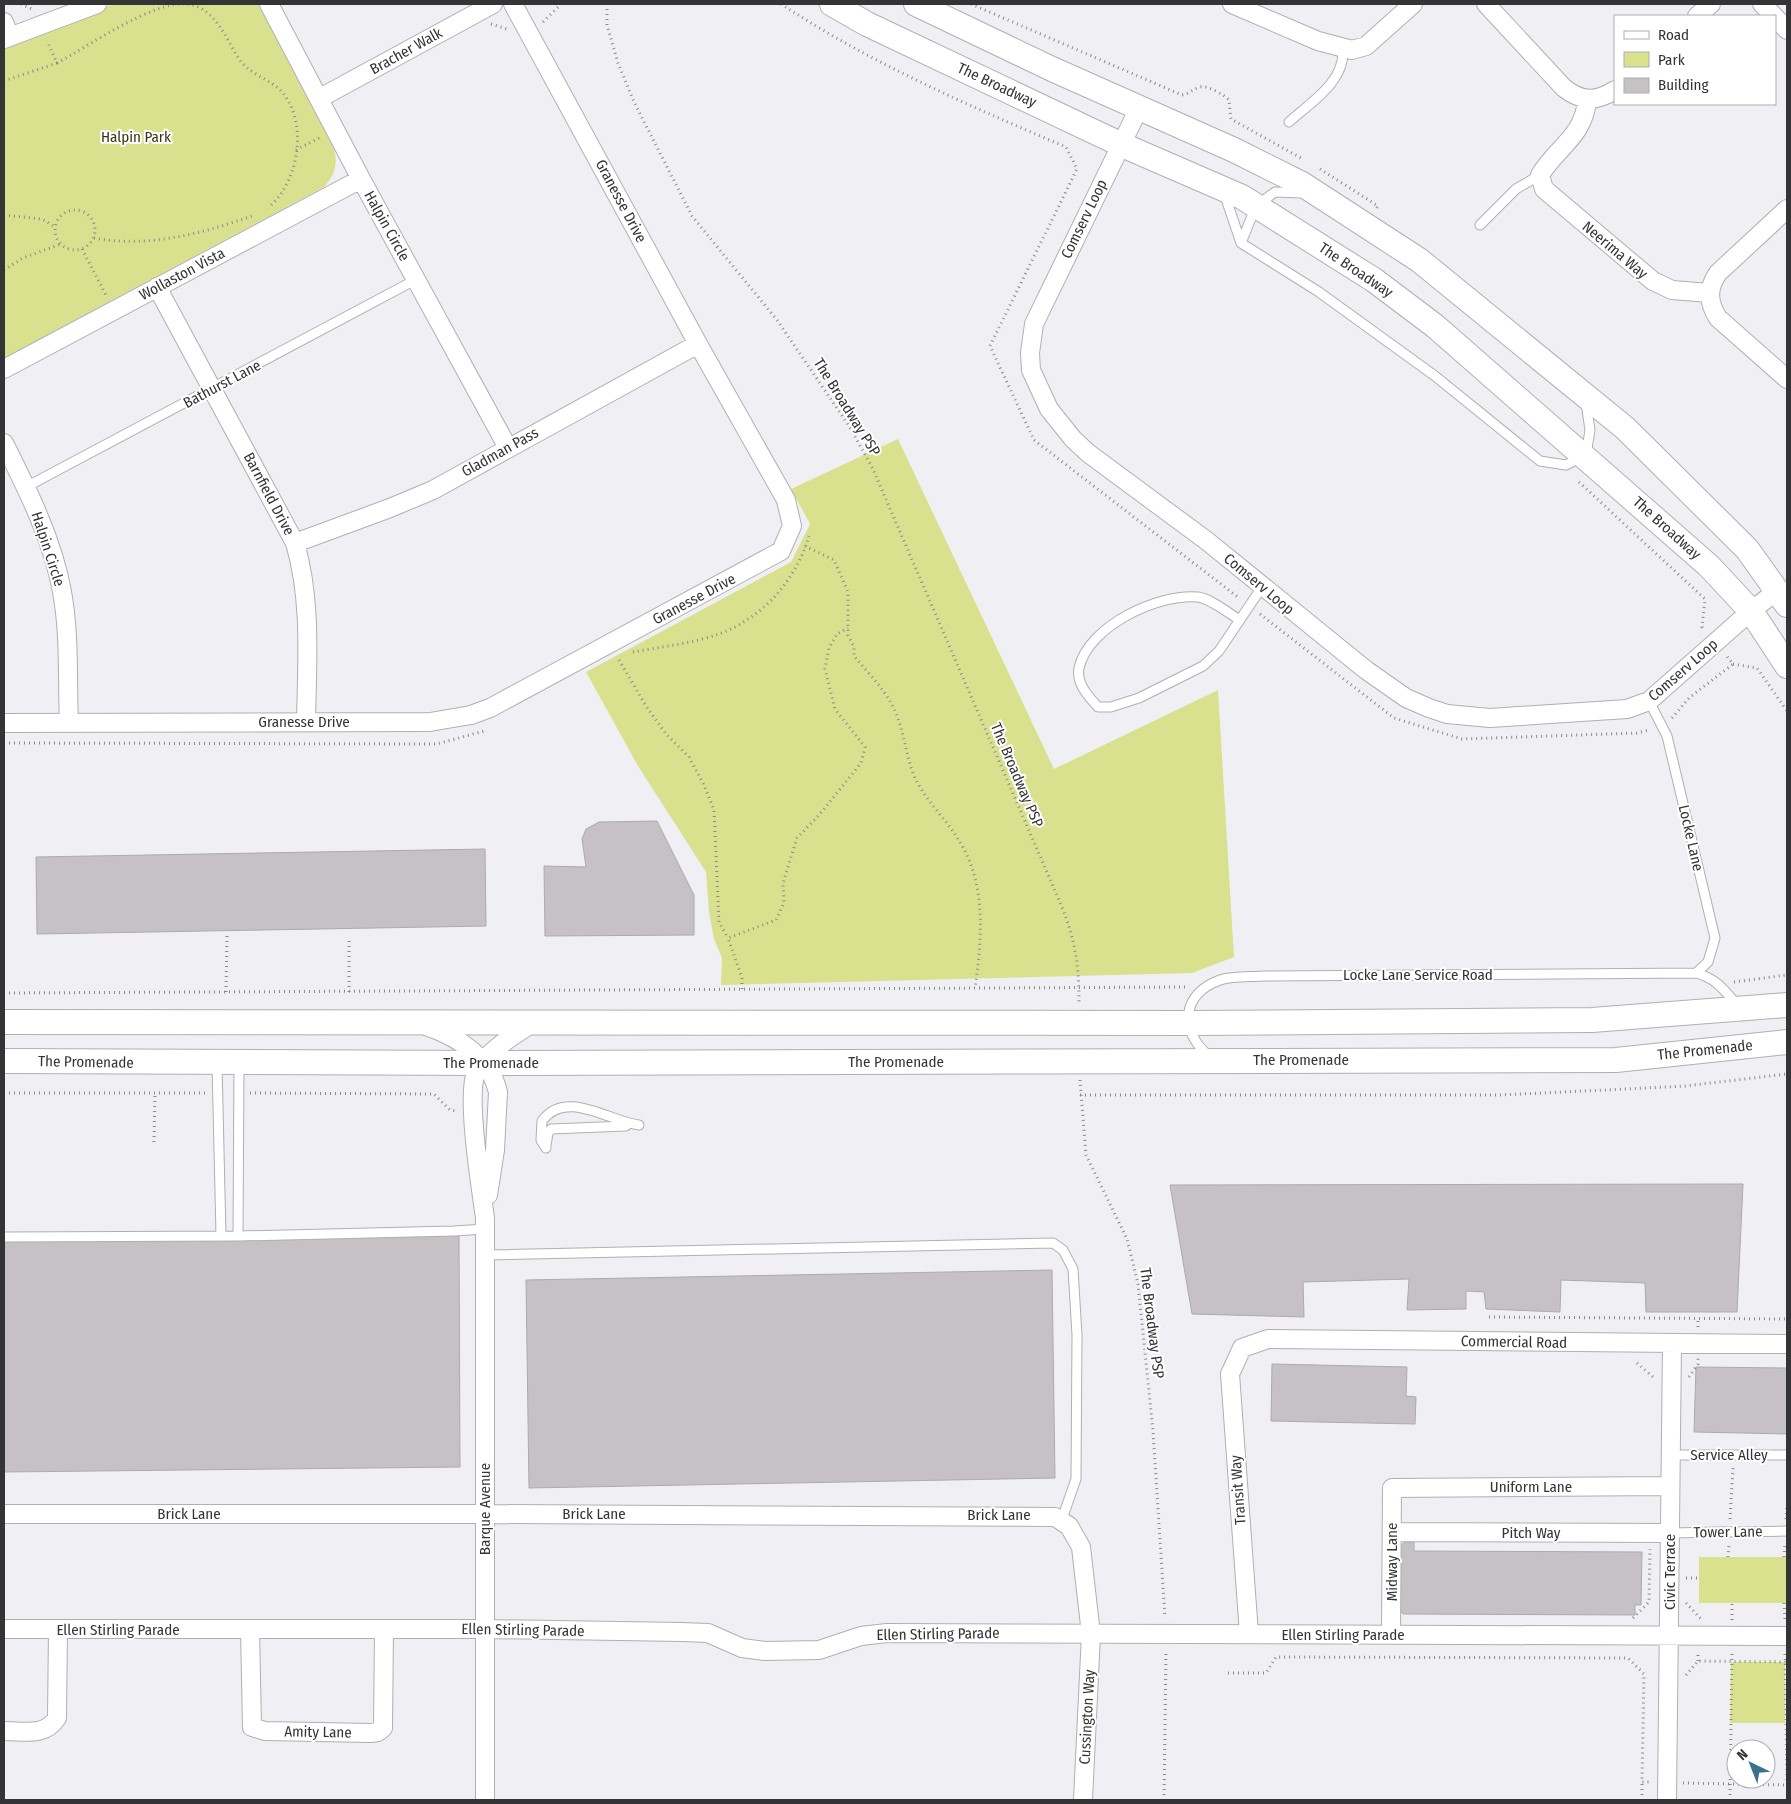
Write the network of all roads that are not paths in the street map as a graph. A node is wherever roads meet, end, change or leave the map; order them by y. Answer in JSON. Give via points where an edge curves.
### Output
{"nodes":[{"id":1,"x":97,"y":4,"type":"edge"},
{"id":2,"x":269,"y":4,"type":"edge"},
{"id":3,"x":493,"y":4,"type":"edge"},
{"id":4,"x":514,"y":4,"type":"edge"},
{"id":5,"x":832,"y":4,"type":"edge"},
{"id":6,"x":916,"y":4,"type":"edge"},
{"id":7,"x":1232,"y":4,"type":"edge"},
{"id":8,"x":1413,"y":4,"type":"edge"},
{"id":9,"x":1486,"y":4,"type":"edge"},
{"id":10,"x":1711,"y":4,"type":"edge"},
{"id":11,"x":1762,"y":4,"type":"edge"},
{"id":12,"x":1699,"y":15,"type":"edge"},
{"id":13,"x":1772,"y":15,"type":"edge"},
{"id":14,"x":1776,"y":19,"type":"edge"},
{"id":15,"x":1787,"y":30,"type":"edge"},
{"id":16,"x":6,"y":33,"type":"edge"},
{"id":17,"x":1343,"y":49,"type":"junction"},
{"id":18,"x":1614,"y":91,"type":"edge"},
{"id":19,"x":320,"y":98,"type":"junction"},
{"id":20,"x":1587,"y":100,"type":"junction"},
{"id":21,"x":1139,"y":108,"type":"junction"},
{"id":22,"x":1289,"y":122,"type":"dead end"},
{"id":23,"x":1120,"y":144,"type":"junction"},
{"id":24,"x":1540,"y":175,"type":"junction"},
{"id":25,"x":361,"y":179,"type":"junction"},
{"id":26,"x":1222,"y":188,"type":"junction"},
{"id":27,"x":1328,"y":201,"type":"junction"},
{"id":28,"x":1256,"y":206,"type":"junction"},
{"id":29,"x":1787,"y":209,"type":"edge"},
{"id":30,"x":1480,"y":225,"type":"dead end"},
{"id":31,"x":1241,"y":243,"type":"junction"},
{"id":32,"x":417,"y":279,"type":"junction"},
{"id":33,"x":157,"y":287,"type":"junction"},
{"id":34,"x":1709,"y":293,"type":"junction"},
{"id":35,"x":698,"y":344,"type":"junction"},
{"id":36,"x":4,"y":369,"type":"edge"},
{"id":37,"x":1787,"y":380,"type":"edge"},
{"id":38,"x":212,"y":389,"type":"junction"},
{"id":39,"x":1585,"y":398,"type":"junction"},
{"id":40,"x":4,"y":442,"type":"edge"},
{"id":41,"x":508,"y":448,"type":"junction"},
{"id":42,"x":1578,"y":460,"type":"junction"},
{"id":43,"x":26,"y":487,"type":"junction"},
{"id":44,"x":295,"y":543,"type":"junction"},
{"id":45,"x":1262,"y":587,"type":"junction"},
{"id":46,"x":1782,"y":598,"type":"edge"},
{"id":47,"x":1751,"y":611,"type":"junction"},
{"id":48,"x":1238,"y":619,"type":"junction"},
{"id":49,"x":1787,"y":666,"type":"edge"},
{"id":50,"x":1649,"y":701,"type":"junction"},
{"id":51,"x":306,"y":722,"type":"junction"},
{"id":52,"x":4,"y":723,"type":"edge"},
{"id":53,"x":69,"y":723,"type":"junction"},
{"id":54,"x":1696,"y":973,"type":"junction"},
{"id":55,"x":1787,"y":1005,"type":"edge"},
{"id":56,"x":1741,"y":1009,"type":"junction"},
{"id":57,"x":4,"y":1022,"type":"edge"},
{"id":58,"x":415,"y":1022,"type":"junction"},
{"id":59,"x":532,"y":1023,"type":"junction"},
{"id":60,"x":1188,"y":1023,"type":"junction"},
{"id":61,"x":1787,"y":1042,"type":"edge"},
{"id":62,"x":4,"y":1061,"type":"edge"},
{"id":63,"x":1215,"y":1061,"type":"junction"},
{"id":64,"x":228,"y":1063,"type":"junction"},
{"id":65,"x":483,"y":1063,"type":"junction"},
{"id":66,"x":546,"y":1148,"type":"joint"},
{"id":67,"x":485,"y":1223,"type":"junction"},
{"id":68,"x":221,"y":1236,"type":"junction"},
{"id":69,"x":238,"y":1236,"type":"junction"},
{"id":70,"x":4,"y":1237,"type":"edge"},
{"id":71,"x":485,"y":1255,"type":"junction"},
{"id":72,"x":1672,"y":1343,"type":"junction"},
{"id":73,"x":1787,"y":1344,"type":"edge"},
{"id":74,"x":1242,"y":1348,"type":"joint"},
{"id":75,"x":1670,"y":1455,"type":"junction"},
{"id":76,"x":1787,"y":1455,"type":"edge"},
{"id":77,"x":1670,"y":1486,"type":"junction"},
{"id":78,"x":1392,"y":1488,"type":"joint"},
{"id":79,"x":4,"y":1514,"type":"edge"},
{"id":80,"x":485,"y":1514,"type":"junction"},
{"id":81,"x":1062,"y":1519,"type":"junction"},
{"id":82,"x":1787,"y":1531,"type":"edge"},
{"id":83,"x":1392,"y":1532,"type":"junction"},
{"id":84,"x":1670,"y":1533,"type":"junction"},
{"id":85,"x":250,"y":1629,"type":"junction"},
{"id":86,"x":384,"y":1629,"type":"junction"},
{"id":87,"x":485,"y":1629,"type":"junction"},
{"id":88,"x":4,"y":1630,"type":"edge"},
{"id":89,"x":58,"y":1630,"type":"junction"},
{"id":90,"x":1091,"y":1634,"type":"junction"},
{"id":91,"x":1249,"y":1634,"type":"junction"},
{"id":92,"x":1391,"y":1635,"type":"junction"},
{"id":93,"x":1670,"y":1636,"type":"junction"},
{"id":94,"x":1786,"y":1636,"type":"edge"},
{"id":95,"x":4,"y":1731,"type":"edge"},
{"id":96,"x":486,"y":1800,"type":"edge"},
{"id":97,"x":1083,"y":1800,"type":"edge"},
{"id":98,"x":1667,"y":1800,"type":"edge"}],
"edges":[{"from":1,"to":16,"type":"street","via":[[41,25]]},
{"from":2,"to":19,"type":"street","name":"Halpin Circle"},
{"from":3,"to":19,"type":"street","name":"Bracher Walk"},
{"from":4,"to":35,"type":"street","name":"Granesse Drive","via":[[535,27]]},
{"from":5,"to":23,"type":"main road","name":"The Broadway","via":[[867,24]]},
{"from":6,"to":21,"type":"main road"},
{"from":7,"to":17,"type":"street"},
{"from":8,"to":17,"type":"street","via":[[1366,46]]},
{"from":9,"to":20,"type":"street","via":[[1564,88]]},
{"from":10,"to":12,"type":"street"},
{"from":11,"to":13,"type":"street"},
{"from":14,"to":15,"type":"street"},
{"from":17,"to":22,"type":"lane","via":[[1344,63],[1337,78]]},
{"from":18,"to":20,"type":"street"},
{"from":19,"to":25,"type":"street","name":"Halpin Circle"},
{"from":20,"to":24,"type":"street","via":[[1583,121],[1576,133]]},
{"from":21,"to":23,"type":"street","name":"Comserv Loop"},
{"from":21,"to":27,"type":"main road","via":[[1234,150],[1302,184]]},
{"from":23,"to":26,"type":"main road","name":"The Broadway"},
{"from":23,"to":45,"type":"street","name":"Comserv Loop","via":[[1034,324],[1031,370],[1049,408],[1078,444],[1207,541]]},
{"from":24,"to":30,"type":"lane","via":[[1516,189]]},
{"from":24,"to":34,"type":"street","name":"Neerima Way","via":[[1549,195],[1653,282],[1672,290]]},
{"from":25,"to":32,"type":"street","name":"Halpin Circle"},
{"from":25,"to":33,"type":"street","name":"Wollaston Vista"},
{"from":26,"to":28,"type":"main road","name":"The Broadway"},
{"from":26,"to":31,"type":"lane"},
{"from":27,"to":28,"type":"lane","via":[[1298,192],[1275,192]]},
{"from":27,"to":39,"type":"main road","via":[[1419,260]]},
{"from":28,"to":31,"type":"lane"},
{"from":28,"to":42,"type":"main road","name":"The Broadway","via":[[1374,280],[1428,320]]},
{"from":29,"to":34,"type":"street","via":[[1718,273]]},
{"from":31,"to":42,"type":"lane","via":[[1319,292],[1435,376],[1540,461],[1566,465]]},
{"from":32,"to":38,"type":"lane","name":"Bathurst Lane"},
{"from":32,"to":41,"type":"street","name":"Halpin Circle"},
{"from":33,"to":36,"type":"street","name":"Wollaston Vista"},
{"from":33,"to":38,"type":"street","name":"Barnfield Drive"},
{"from":34,"to":37,"type":"street","via":[[1712,309],[1718,318]]},
{"from":35,"to":41,"type":"street","name":"Gladman Pass"},
{"from":35,"to":51,"type":"street","name":"Granesse Drive","via":[[786,500],[792,526],[781,551],[470,716],[430,722]]},
{"from":38,"to":43,"type":"lane","name":"Bathurst Lane"},
{"from":38,"to":44,"type":"street","name":"Barnfield Drive"},
{"from":39,"to":42,"type":"lane","via":[[1590,430]]},
{"from":39,"to":46,"type":"main road","via":[[1625,428],[1747,549]]},
{"from":40,"to":43,"type":"street","name":"Halpin Circle"},
{"from":41,"to":44,"type":"street","name":"Gladman Pass","via":[[410,500]]},
{"from":42,"to":47,"type":"main road","name":"The Broadway","via":[[1709,566]]},
{"from":43,"to":53,"type":"street","name":"Halpin Circle","via":[[58,572],[62,592]]},
{"from":44,"to":51,"type":"street","name":"Barnfield Drive","via":[[307,608]]},
{"from":45,"to":48,"type":"lane"},
{"from":45,"to":50,"type":"street","name":"Comserv Loop","via":[[1384,684],[1406,698],[1447,714],[1490,718],[1608,712]]},
{"from":46,"to":47,"type":"street","name":"Comserv Loop"},
{"from":47,"to":49,"type":"main road","name":"The Broadway"},
{"from":47,"to":50,"type":"street","name":"Comserv Loop"},
{"from":48,"to":48,"type":"lane","via":[[1219,651],[1203,666],[1139,698],[1098,708],[1082,689],[1079,668],[1090,645],[1116,622],[1149,605],[1176,596],[1200,597]]},
{"from":50,"to":54,"type":"lane","name":"Locke Lane","via":[[1666,736],[1715,938],[1708,962]]},
{"from":51,"to":53,"type":"street","name":"Granesse Drive"},
{"from":52,"to":53,"type":"street","name":"Granesse Drive"},
{"from":54,"to":56,"type":"lane","name":"Locke Lane Service Road","via":[[1709,976]]},
{"from":54,"to":60,"type":"lane","name":"Locke Lane Service Road","via":[[1262,976],[1220,980],[1199,992],[1188,1008]]},
{"from":55,"to":56,"type":"main road"},
{"from":56,"to":60,"type":"main road","via":[[1592,1020]]},
{"from":57,"to":58,"type":"main road"},
{"from":58,"to":59,"type":"main road"},
{"from":58,"to":65,"type":"street","name":"Barque Avenue","via":[[466,1045]]},
{"from":59,"to":60,"type":"main road"},
{"from":59,"to":65,"type":"street","name":"Barque Avenue","via":[[510,1037]]},
{"from":60,"to":63,"type":"lane","via":[[1202,1050]]},
{"from":61,"to":63,"type":"main road","name":"The Promenade","via":[[1616,1060]]},
{"from":62,"to":64,"type":"main road","name":"The Promenade"},
{"from":63,"to":65,"type":"main road","name":"The Promenade"},
{"from":64,"to":65,"type":"main road","name":"The Promenade"},
{"from":64,"to":68,"type":"lane","via":[[218,1093]]},
{"from":64,"to":69,"type":"lane","via":[[239,1093]]},
{"from":65,"to":67,"type":"street","name":"Barque Avenue","via":[[473,1086]]},
{"from":65,"to":67,"type":"street","name":"Barque Avenue","via":[[498,1092],[495,1150]]},
{"from":66,"to":66,"type":"lane","via":[[541,1140],[542,1121],[553,1110],[564,1107],[589,1109],[639,1125],[551,1129]]},
{"from":67,"to":69,"type":"lane","via":[[454,1231]]},
{"from":67,"to":71,"type":"street","name":"Barque Avenue"},
{"from":68,"to":69,"type":"lane"},
{"from":68,"to":70,"type":"lane"},
{"from":71,"to":80,"type":"street","name":"Barque Avenue"},
{"from":71,"to":81,"type":"lane","via":[[1053,1243],[1063,1250],[1073,1269],[1077,1335],[1076,1479]]},
{"from":72,"to":73,"type":"street","name":"Commercial Road"},
{"from":72,"to":74,"type":"street","name":"Commercial Road","via":[[1268,1339]]},
{"from":72,"to":75,"type":"street","name":"Civic Terrace"},
{"from":74,"to":91,"type":"street","name":"Transit Way","via":[[1230,1374]]},
{"from":75,"to":76,"type":"lane","name":"Service Alley"},
{"from":75,"to":77,"type":"street","name":"Civic Terrace"},
{"from":77,"to":78,"type":"street","name":"Uniform Lane"},
{"from":77,"to":84,"type":"street","name":"Civic Terrace"},
{"from":78,"to":83,"type":"street","name":"Midway Lane"},
{"from":79,"to":80,"type":"street","name":"Brick Lane"},
{"from":80,"to":81,"type":"street","name":"Brick Lane","via":[[1045,1515]]},
{"from":80,"to":87,"type":"street","name":"Barque Avenue"},
{"from":81,"to":90,"type":"street","via":[[1074,1532],[1081,1547]]},
{"from":82,"to":84,"type":"lane","name":"Tower Lane","bridge":true},
{"from":83,"to":84,"type":"street","name":"Pitch Way"},
{"from":83,"to":92,"type":"street","name":"Midway Lane"},
{"from":84,"to":93,"type":"street","name":"Civic Terrace"},
{"from":85,"to":86,"type":"street","name":"Ellen Stirling Parade"},
{"from":85,"to":86,"type":"street","name":"Amity Lane","via":[[252,1727],[265,1731],[371,1733],[382,1728]]},
{"from":85,"to":89,"type":"street","name":"Ellen Stirling Parade"},
{"from":86,"to":87,"type":"street","name":"Ellen Stirling Parade"},
{"from":87,"to":90,"type":"street","name":"Ellen Stirling Parade","via":[[708,1633],[742,1648],[765,1651],[819,1650],[861,1636],[887,1633]]},
{"from":87,"to":96,"type":"street","name":"Barque Avenue"},
{"from":88,"to":89,"type":"street","name":"Ellen Stirling Parade"},
{"from":89,"to":95,"type":"street","via":[[57,1718],[45,1731]]},
{"from":90,"to":91,"type":"street","name":"Ellen Stirling Parade"},
{"from":90,"to":97,"type":"street","name":"Cussington Way"},
{"from":91,"to":92,"type":"street","name":"Ellen Stirling Parade"},
{"from":92,"to":93,"type":"street","name":"Ellen Stirling Parade"},
{"from":93,"to":94,"type":"street","name":"Ellen Stirling Parade"},
{"from":93,"to":98,"type":"street","name":"Civic Terrace"}]}
